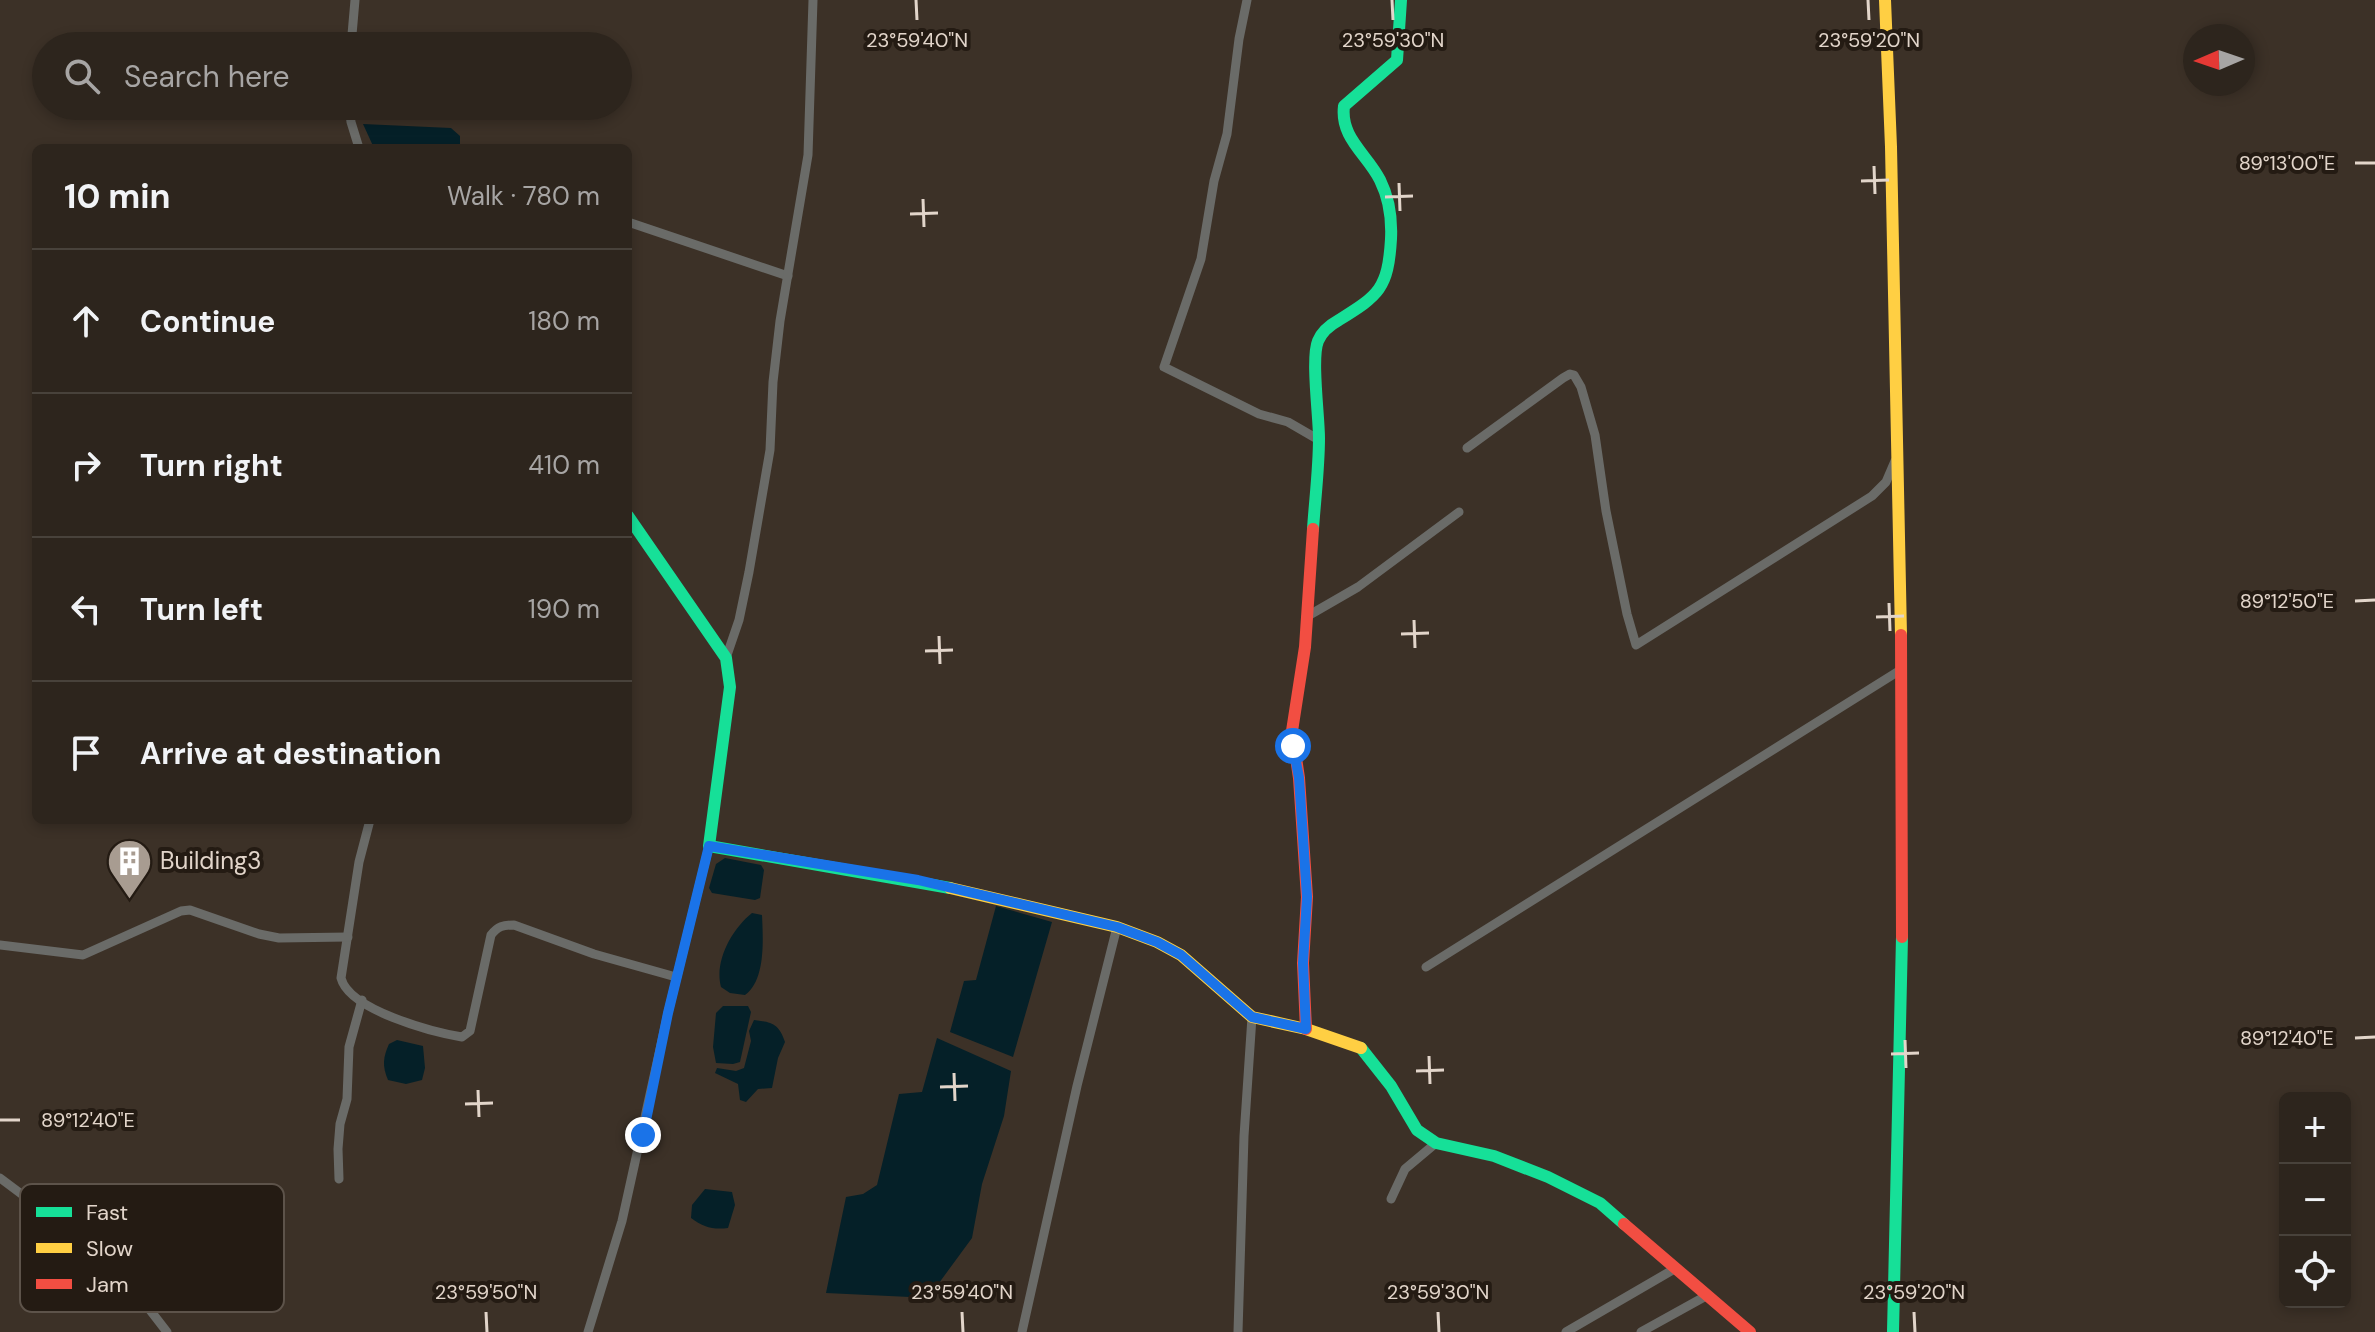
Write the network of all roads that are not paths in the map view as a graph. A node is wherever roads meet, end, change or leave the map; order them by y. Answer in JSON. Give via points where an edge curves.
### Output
{"nodes":[{"id":1,"x":355,"y":0,"type":"edge"},
{"id":2,"x":813,"y":0,"type":"edge"},
{"id":3,"x":1247,"y":0,"type":"edge"},
{"id":4,"x":1401,"y":0,"type":"edge"},
{"id":5,"x":1885,"y":0,"type":"edge"},
{"id":6,"x":352,"y":32,"type":"edge"},
{"id":7,"x":351,"y":120,"type":"edge"},
{"id":8,"x":358,"y":144,"type":"edge"},
{"id":9,"x":632,"y":223,"type":"edge"},
{"id":10,"x":788,"y":276,"type":"junction"},
{"id":11,"x":1319,"y":440,"type":"junction"},
{"id":12,"x":1467,"y":448,"type":"dead end"},
{"id":13,"x":1898,"y":454,"type":"junction"},
{"id":14,"x":1459,"y":512,"type":"dead end"},
{"id":15,"x":632,"y":522,"type":"edge"},
{"id":16,"x":1306,"y":617,"type":"junction"},
{"id":17,"x":726,"y":658,"type":"junction"},
{"id":18,"x":1902,"y":669,"type":"junction"},
{"id":19,"x":369,"y":824,"type":"edge"},
{"id":20,"x":709,"y":846,"type":"junction"},
{"id":21,"x":1117,"y":927,"type":"junction"},
{"id":22,"x":348,"y":937,"type":"junction"},
{"id":23,"x":0,"y":945,"type":"edge"},
{"id":24,"x":1426,"y":967,"type":"dead end"},
{"id":25,"x":676,"y":977,"type":"junction"},
{"id":26,"x":362,"y":1000,"type":"junction"},
{"id":27,"x":1252,"y":1017,"type":"junction"},
{"id":28,"x":1306,"y":1029,"type":"junction"},
{"id":29,"x":1436,"y":1143,"type":"junction"},
{"id":30,"x":0,"y":1178,"type":"edge"},
{"id":31,"x":339,"y":1179,"type":"dead end"},
{"id":32,"x":20,"y":1193,"type":"edge"},
{"id":33,"x":1391,"y":1199,"type":"dead end"},
{"id":34,"x":1676,"y":1268,"type":"junction"},
{"id":35,"x":1706,"y":1296,"type":"junction"},
{"id":36,"x":152,"y":1312,"type":"edge"},
{"id":37,"x":167,"y":1332,"type":"edge"},
{"id":38,"x":588,"y":1332,"type":"edge"},
{"id":39,"x":1022,"y":1332,"type":"edge"},
{"id":40,"x":1238,"y":1332,"type":"edge"},
{"id":41,"x":1566,"y":1332,"type":"edge"},
{"id":42,"x":1641,"y":1332,"type":"edge"},
{"id":43,"x":1750,"y":1332,"type":"edge"},
{"id":44,"x":1893,"y":1332,"type":"edge"}],
"edges":[{"from":1,"to":6,"type":"street"},
{"from":2,"to":10,"type":"street","via":[[808,155]]},
{"from":3,"to":11,"type":"street","via":[[1201,259],[1164,367]]},
{"from":4,"to":11,"type":"street","via":[[1397,60],[1344,106],[1342,114],[1352,141],[1379,178],[1392,222],[1380,291],[1318,337]]},
{"from":5,"to":13,"type":"street"},
{"from":7,"to":8,"type":"street"},
{"from":9,"to":10,"type":"street"},
{"from":10,"to":17,"type":"street","via":[[761,510]]},
{"from":11,"to":16,"type":"street"},
{"from":12,"to":13,"type":"street","via":[[1574,375],[1595,435],[1636,645],[1872,496],[1886,482]]},
{"from":13,"to":18,"type":"street"},
{"from":14,"to":16,"type":"street","via":[[1358,587]]},
{"from":15,"to":17,"type":"street"},
{"from":16,"to":28,"type":"street","via":[[1292,731],[1307,897]]},
{"from":17,"to":20,"type":"street","via":[[730,687]]},
{"from":18,"to":24,"type":"street"},
{"from":18,"to":44,"type":"street","via":[[1903,902]]},
{"from":19,"to":22,"type":"street"},
{"from":20,"to":21,"type":"street","via":[[918,880]]},
{"from":20,"to":25,"type":"street"},
{"from":21,"to":27,"type":"street","via":[[1181,955]]},
{"from":21,"to":39,"type":"street"},
{"from":22,"to":23,"type":"street","via":[[279,938],[190,910],[83,955]]},
{"from":22,"to":26,"type":"street","via":[[341,978],[346,991]]},
{"from":25,"to":26,"type":"street","via":[[505,925],[491,935],[470,1031],[462,1037],[436,1033]]},
{"from":25,"to":38,"type":"street","via":[[626,1207]]},
{"from":26,"to":31,"type":"street","via":[[349,1047]]},
{"from":27,"to":28,"type":"street"},
{"from":27,"to":40,"type":"street"},
{"from":28,"to":29,"type":"street","via":[[1361,1048],[1417,1130]]},
{"from":29,"to":33,"type":"street","via":[[1405,1169]]},
{"from":29,"to":34,"type":"street","via":[[1494,1156],[1600,1203]]},
{"from":30,"to":32,"type":"street"},
{"from":34,"to":35,"type":"street"},
{"from":34,"to":41,"type":"street"},
{"from":35,"to":42,"type":"street"},
{"from":35,"to":43,"type":"street"},
{"from":36,"to":37,"type":"street"}]}
